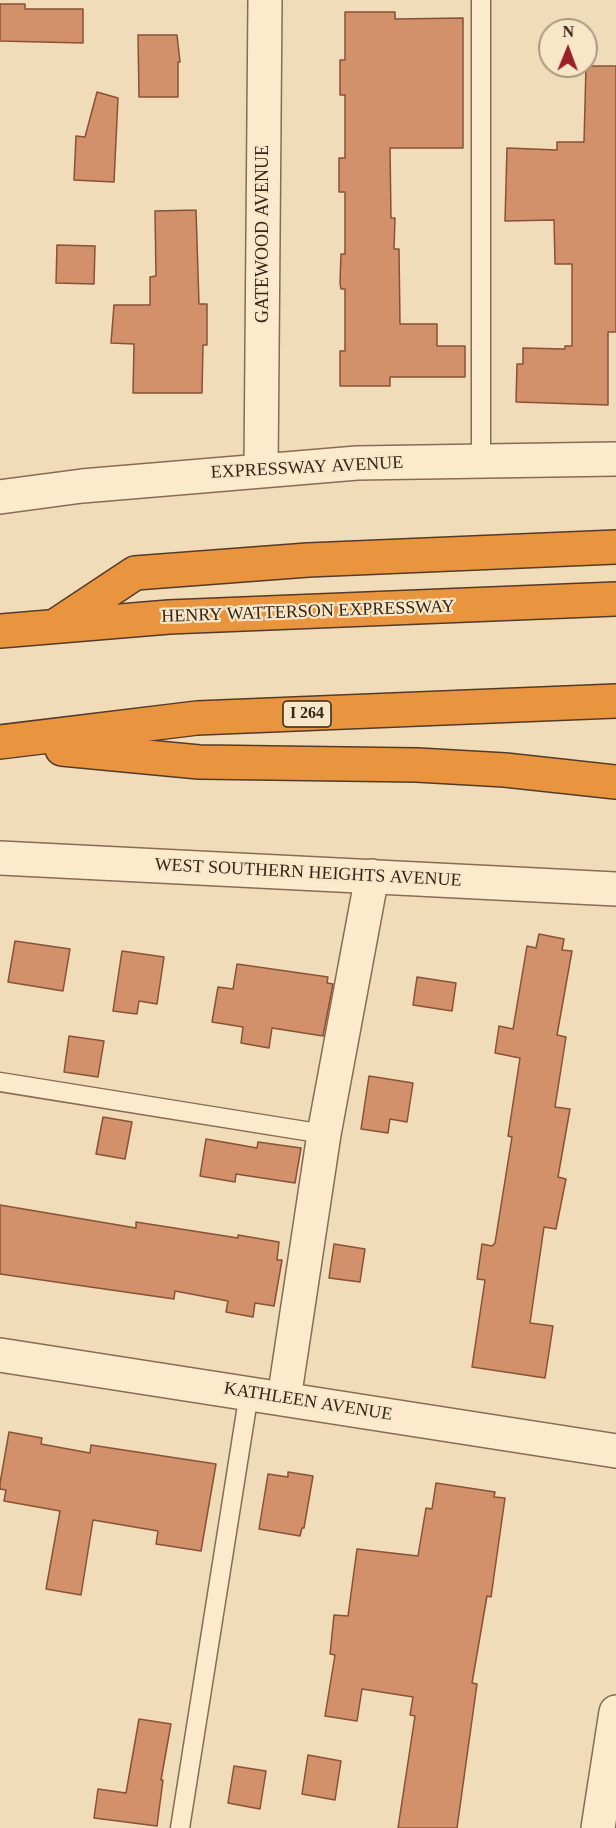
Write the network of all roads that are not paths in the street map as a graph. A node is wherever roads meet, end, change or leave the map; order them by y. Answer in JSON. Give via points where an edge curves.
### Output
{"nodes":[{"id":1,"x":265,"y":0,"type":"edge"},
{"id":2,"x":481,"y":0,"type":"edge"},
{"id":3,"x":616,"y":459,"type":"edge"},
{"id":4,"x":481,"y":461,"type":"junction"},
{"id":5,"x":261,"y":469,"type":"junction"},
{"id":6,"x":0,"y":497,"type":"edge"},
{"id":7,"x":616,"y":547,"type":"edge"},
{"id":8,"x":616,"y":599,"type":"edge"},
{"id":9,"x":53,"y":627,"type":"junction"},
{"id":10,"x":0,"y":631,"type":"edge"},
{"id":11,"x":616,"y":701,"type":"edge"},
{"id":12,"x":0,"y":742,"type":"edge"},
{"id":13,"x":616,"y":782,"type":"edge"},
{"id":14,"x":0,"y":858,"type":"edge"},
{"id":15,"x":372,"y":876,"type":"junction"},
{"id":16,"x":616,"y":889,"type":"edge"},
{"id":17,"x":0,"y":1082,"type":"edge"},
{"id":18,"x":324,"y":1134,"type":"junction"},
{"id":19,"x":0,"y":1354,"type":"edge"},
{"id":20,"x":249,"y":1393,"type":"junction"},
{"id":21,"x":284,"y":1399,"type":"junction"},
{"id":22,"x":616,"y":1450,"type":"edge"},
{"id":23,"x":616,"y":1712,"type":"edge"},
{"id":24,"x":180,"y":1828,"type":"edge"},
{"id":25,"x":598,"y":1828,"type":"edge"}],
"edges":[{"from":1,"to":5,"type":"street","name":"GATEWOOD AVENUE"},
{"from":2,"to":4,"type":"lane"},
{"from":3,"to":4,"type":"street","name":"EXPRESSWAY AVENUE"},
{"from":4,"to":5,"type":"street","name":"EXPRESSWAY AVENUE"},
{"from":5,"to":6,"type":"street","name":"EXPRESSWAY AVENUE"},
{"from":7,"to":9,"type":"highway","via":[[308,560],[135,573]]},
{"from":8,"to":9,"type":"highway","name":"HENRY WATTERSON EXPRESSWAY","via":[[169,617]]},
{"from":9,"to":10,"type":"highway","name":"HENRY WATTERSON EXPRESSWAY"},
{"from":11,"to":12,"type":"highway","number":"I 264","via":[[198,718]]},
{"from":12,"to":13,"type":"highway","via":[[199,762],[417,765]]},
{"from":14,"to":15,"type":"street","name":"WEST SOUTHERN HEIGHTS AVENUE"},
{"from":15,"to":16,"type":"street","name":"WEST SOUTHERN HEIGHTS AVENUE"},
{"from":15,"to":18,"type":"street"},
{"from":17,"to":18,"type":"lane"},
{"from":18,"to":21,"type":"street"},
{"from":19,"to":20,"type":"street","name":"KATHLEEN AVENUE"},
{"from":20,"to":21,"type":"street","name":"KATHLEEN AVENUE"},
{"from":20,"to":24,"type":"lane"},
{"from":21,"to":22,"type":"street","name":"KATHLEEN AVENUE"},
{"from":23,"to":25,"type":"street"}]}
